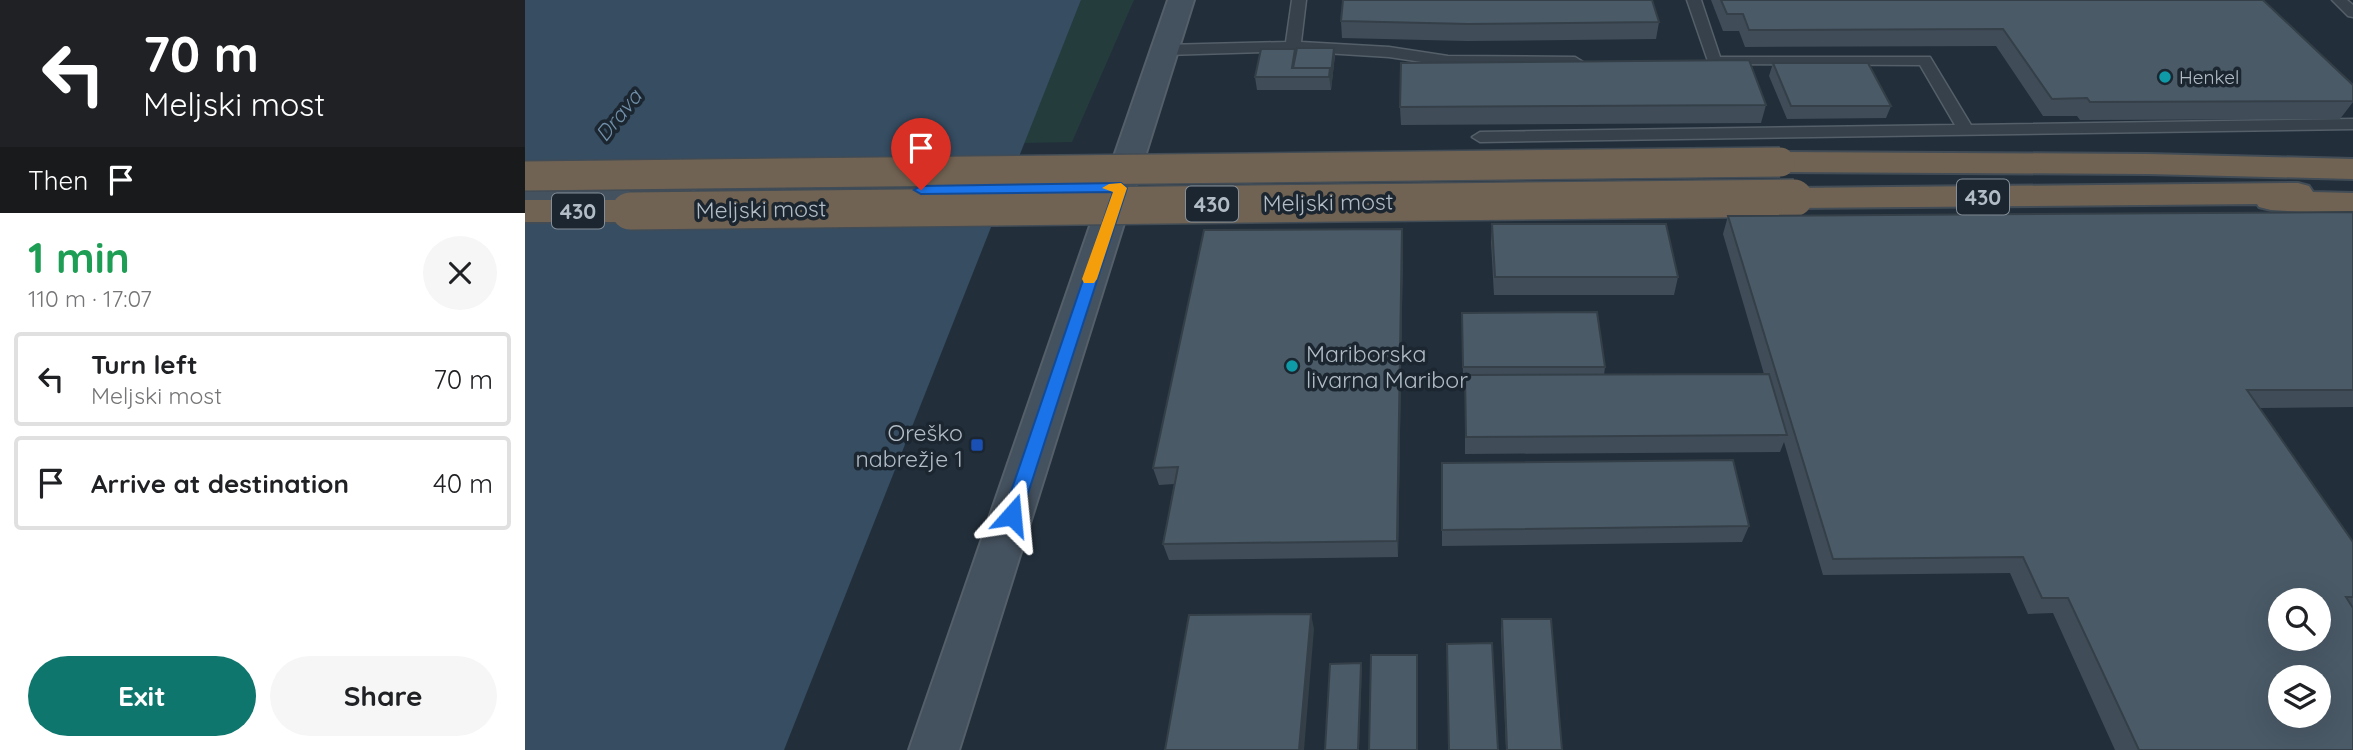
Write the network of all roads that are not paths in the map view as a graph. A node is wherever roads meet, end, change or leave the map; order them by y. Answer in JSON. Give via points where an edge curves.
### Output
{"nodes":[{"id":1,"x":1181,"y":0,"type":"edge"},
{"id":2,"x":1299,"y":0,"type":"edge"},
{"id":3,"x":1694,"y":0,"type":"edge"},
{"id":4,"x":2339,"y":0,"type":"edge"},
{"id":5,"x":2353,"y":13,"type":"edge"},
{"id":6,"x":1293,"y":46,"type":"junction"},
{"id":7,"x":1165,"y":50,"type":"junction"},
{"id":8,"x":1590,"y":62,"type":"edge"},
{"id":9,"x":2353,"y":124,"type":"edge"},
{"id":10,"x":1966,"y":130,"type":"junction"},
{"id":11,"x":1480,"y":137,"type":"dead end"},
{"id":12,"x":2353,"y":156,"type":"edge"},
{"id":13,"x":2147,"y":164,"type":"junction"},
{"id":14,"x":2353,"y":169,"type":"edge"},
{"id":15,"x":525,"y":176,"type":"edge"},
{"id":16,"x":1121,"y":188,"type":"junction"},
{"id":17,"x":2353,"y":192,"type":"edge"},
{"id":18,"x":525,"y":195,"type":"edge"},
{"id":19,"x":2171,"y":195,"type":"junction"},
{"id":20,"x":2353,"y":204,"type":"edge"},
{"id":21,"x":525,"y":211,"type":"edge"},
{"id":22,"x":934,"y":750,"type":"edge"}],
"edges":[{"from":1,"to":7,"type":"street"},
{"from":2,"to":6,"type":"lane"},
{"from":3,"to":10,"type":"lane","via":[[1707,61],[1925,60]]},
{"from":4,"to":5,"type":"lane"},
{"from":6,"to":7,"type":"lane"},
{"from":6,"to":8,"type":"lane","via":[[1448,61]]},
{"from":7,"to":16,"type":"street"},
{"from":9,"to":10,"type":"lane"},
{"from":10,"to":11,"type":"lane"},
{"from":12,"to":13,"type":"highway"},
{"from":13,"to":14,"type":"highway","number":"430"},
{"from":13,"to":15,"type":"highway","name":"Meljski most","number":"430","bridge":true,"via":[[1780,162]]},
{"from":16,"to":18,"type":"street","name":"Meljski most"},
{"from":16,"to":22,"type":"street"},
{"from":17,"to":19,"type":"highway","number":"430"},
{"from":19,"to":20,"type":"highway"},
{"from":19,"to":21,"type":"highway","name":"Meljski most","number":"430","bridge":true}]}
